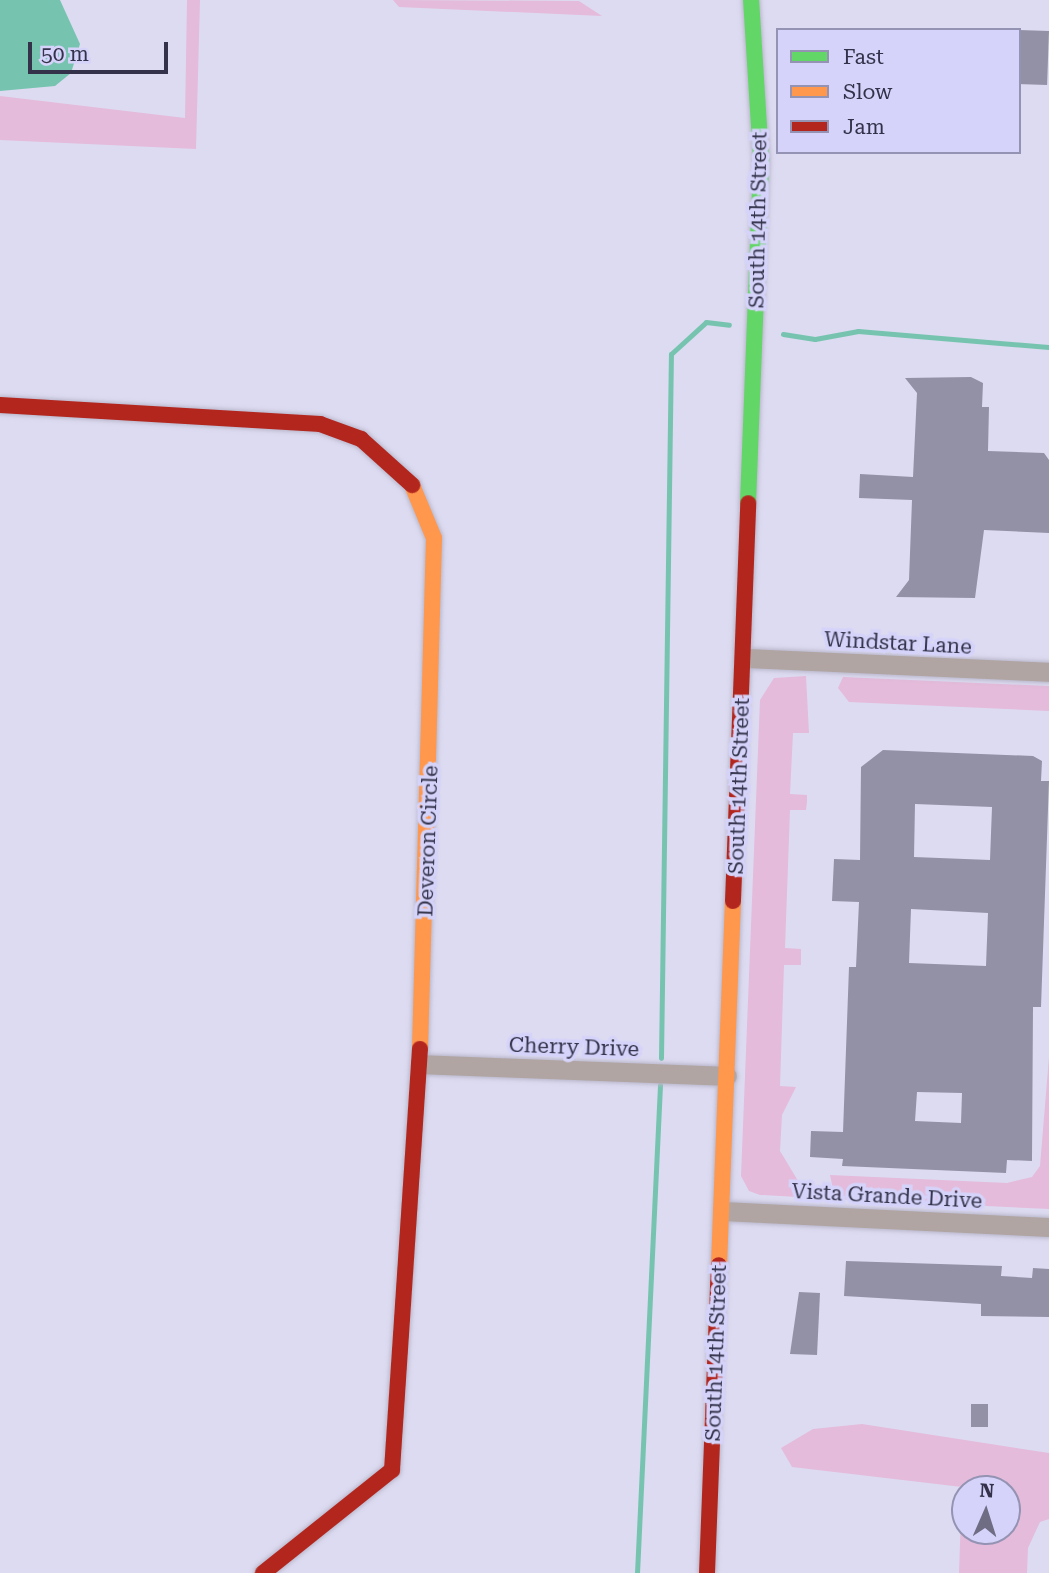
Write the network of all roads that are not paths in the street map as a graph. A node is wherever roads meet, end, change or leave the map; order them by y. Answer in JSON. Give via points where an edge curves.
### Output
{"nodes":[{"id":1,"x":751,"y":0,"type":"edge"},
{"id":2,"x":0,"y":405,"type":"edge"},
{"id":3,"x":745,"y":658,"type":"junction"},
{"id":4,"x":1049,"y":672,"type":"edge"},
{"id":5,"x":420,"y":1064,"type":"junction"},
{"id":6,"x":727,"y":1076,"type":"junction"},
{"id":7,"x":722,"y":1211,"type":"junction"},
{"id":8,"x":1049,"y":1227,"type":"edge"},
{"id":9,"x":263,"y":1573,"type":"edge"},
{"id":10,"x":707,"y":1573,"type":"edge"}],
"edges":[{"from":1,"to":3,"type":"street","name":"South 14th Street","via":[[761,158]]},
{"from":2,"to":5,"type":"street","name":"Deveron Circle","via":[[320,424],[361,439],[414,487],[438,567]]},
{"from":3,"to":4,"type":"street","name":"Windstar Lane"},
{"from":3,"to":6,"type":"street","name":"South 14th Street"},
{"from":5,"to":6,"type":"street","name":"Cherry Drive"},
{"from":5,"to":9,"type":"street","name":"Deveron Circle","via":[[392,1470]]},
{"from":6,"to":7,"type":"street","name":"South 14th Street"},
{"from":7,"to":8,"type":"street","name":"Vista Grande Drive"},
{"from":7,"to":10,"type":"street","name":"South 14th Street"}]}
